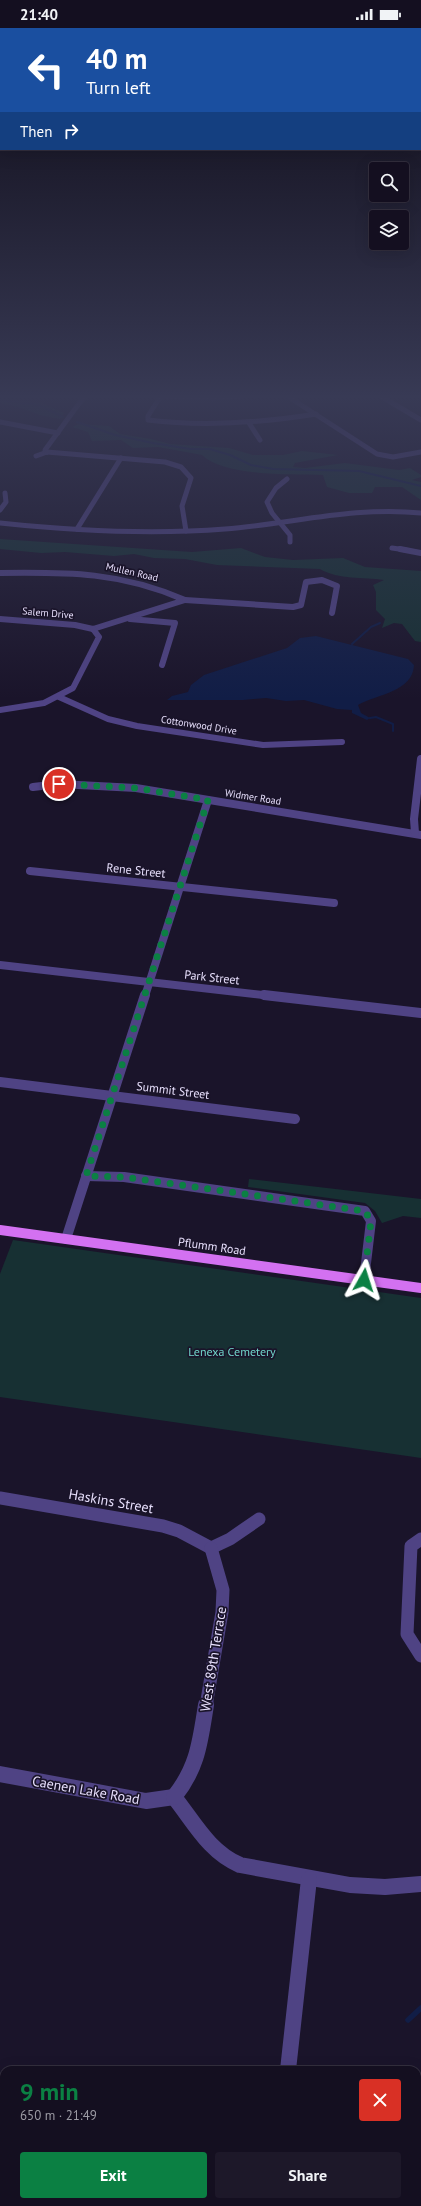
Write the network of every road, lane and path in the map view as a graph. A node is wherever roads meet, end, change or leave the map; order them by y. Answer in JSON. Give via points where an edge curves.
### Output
{"nodes":[{"id":1,"x":5,"y":496,"type":"edge"},
{"id":2,"x":98,"y":496,"type":"edge"},
{"id":3,"x":185,"y":496,"type":"edge"},
{"id":4,"x":268,"y":496,"type":"edge"},
{"id":5,"x":0,"y":510,"type":"edge"},
{"id":6,"x":421,"y":513,"type":"edge"},
{"id":7,"x":279,"y":523,"type":"junction"},
{"id":8,"x":0,"y":524,"type":"edge"},
{"id":9,"x":77,"y":529,"type":"junction"},
{"id":10,"x":186,"y":531,"type":"junction"},
{"id":11,"x":290,"y":542,"type":"dead end"},
{"id":12,"x":392,"y":548,"type":"dead end"},
{"id":13,"x":421,"y":553,"type":"edge"},
{"id":14,"x":0,"y":573,"type":"edge"},
{"id":15,"x":185,"y":600,"type":"junction"},
{"id":16,"x":332,"y":613,"type":"dead end"},
{"id":17,"x":0,"y":619,"type":"edge"},
{"id":18,"x":126,"y":619,"type":"junction"},
{"id":19,"x":93,"y":629,"type":"junction"},
{"id":20,"x":162,"y":665,"type":"dead end"},
{"id":21,"x":59,"y":697,"type":"junction"},
{"id":22,"x":0,"y":710,"type":"edge"},
{"id":23,"x":342,"y":742,"type":"dead end"},
{"id":24,"x":421,"y":759,"type":"edge"},
{"id":25,"x":33,"y":787,"type":"dead end"},
{"id":26,"x":208,"y":800,"type":"junction"},
{"id":27,"x":418,"y":834,"type":"edge"},
{"id":28,"x":30,"y":871,"type":"dead end"},
{"id":29,"x":180,"y":887,"type":"junction"},
{"id":30,"x":334,"y":903,"type":"dead end"},
{"id":31,"x":0,"y":965,"type":"edge"},
{"id":32,"x":149,"y":982,"type":"junction"},
{"id":33,"x":421,"y":1013,"type":"edge"},
{"id":34,"x":0,"y":1082,"type":"edge"},
{"id":35,"x":112,"y":1096,"type":"junction"},
{"id":36,"x":295,"y":1119,"type":"dead end"},
{"id":37,"x":86,"y":1176,"type":"junction"},
{"id":38,"x":0,"y":1230,"type":"edge"},
{"id":39,"x":66,"y":1239,"type":"junction"},
{"id":40,"x":364,"y":1280,"type":"junction"},
{"id":41,"x":421,"y":1288,"type":"edge"},
{"id":42,"x":0,"y":1498,"type":"edge"},
{"id":43,"x":259,"y":1519,"type":"dead end"},
{"id":44,"x":421,"y":1539,"type":"edge"},
{"id":45,"x":211,"y":1548,"type":"junction"},
{"id":46,"x":421,"y":1656,"type":"edge"},
{"id":47,"x":0,"y":1774,"type":"edge"},
{"id":48,"x":174,"y":1797,"type":"junction"},
{"id":49,"x":309,"y":1879,"type":"junction"},
{"id":50,"x":421,"y":1884,"type":"edge"},
{"id":51,"x":288,"y":2066,"type":"edge"}],
"edges":[{"from":1,"to":5,"type":"street","via":[[6,502]]},
{"from":2,"to":9,"type":"street"},
{"from":3,"to":10,"type":"street","via":[[182,506]]},
{"from":4,"to":7,"type":"street","via":[[270,513]]},
{"from":6,"to":7,"type":"street","via":[[376,510]]},
{"from":7,"to":10,"type":"street"},
{"from":7,"to":11,"type":"street","via":[[290,535]]},
{"from":8,"to":9,"type":"street"},
{"from":9,"to":10,"type":"street"},
{"from":12,"to":13,"type":"street"},
{"from":14,"to":15,"type":"street","name":"Mullen Road","via":[[104,575],[143,583]]},
{"from":15,"to":16,"type":"street","via":[[293,607],[300,605],[306,582],[331,582],[337,586]]},
{"from":15,"to":18,"type":"street"},
{"from":17,"to":19,"type":"street","name":"Salem Drive","via":[[75,625]]},
{"from":18,"to":19,"type":"street"},
{"from":18,"to":20,"type":"street","via":[[175,623]]},
{"from":19,"to":21,"type":"street","via":[[99,637],[89,658],[72,688]]},
{"from":21,"to":22,"type":"street","via":[[36,705]]},
{"from":21,"to":23,"type":"street","name":"Cottonwood Drive","via":[[108,719],[137,726],[263,745]]},
{"from":24,"to":27,"type":"street","via":[[414,819]]},
{"from":25,"to":26,"type":"street","name":"Widmer Road","via":[[59,784],[123,787]]},
{"from":26,"to":27,"type":"street","name":"Widmer Road"},
{"from":26,"to":29,"type":"street"},
{"from":28,"to":29,"type":"street","name":"Rene Street"},
{"from":29,"to":30,"type":"street","name":"Rene Street"},
{"from":29,"to":32,"type":"street"},
{"from":31,"to":32,"type":"street","name":"Park Street"},
{"from":32,"to":33,"type":"street","name":"Park Street"},
{"from":32,"to":35,"type":"street"},
{"from":34,"to":35,"type":"street","name":"Summit Street"},
{"from":35,"to":36,"type":"street","name":"Summit Street"},
{"from":35,"to":37,"type":"street"},
{"from":37,"to":39,"type":"street"},
{"from":37,"to":40,"type":"street","via":[[124,1177],[365,1211],[371,1221]]},
{"from":38,"to":39,"type":"main road","name":"Pflumm Road"},
{"from":39,"to":40,"type":"main road","name":"Pflumm Road"},
{"from":40,"to":41,"type":"main road","name":"Pflumm Road"},
{"from":42,"to":45,"type":"street","name":"Haskins Street","via":[[162,1526],[179,1531]]},
{"from":43,"to":45,"type":"street","via":[[230,1539]]},
{"from":44,"to":46,"type":"street","via":[[411,1546],[407,1634]]},
{"from":45,"to":48,"type":"street","name":"West 89th Terrace","via":[[223,1590],[222,1612],[196,1757],[187,1781]]},
{"from":47,"to":48,"type":"street","name":"Caenen Lake Road","via":[[146,1801]]},
{"from":48,"to":49,"type":"street","via":[[209,1842],[228,1859],[250,1867]]},
{"from":49,"to":50,"type":"street","via":[[365,1887],[396,1888]]},
{"from":49,"to":51,"type":"street"}]}
